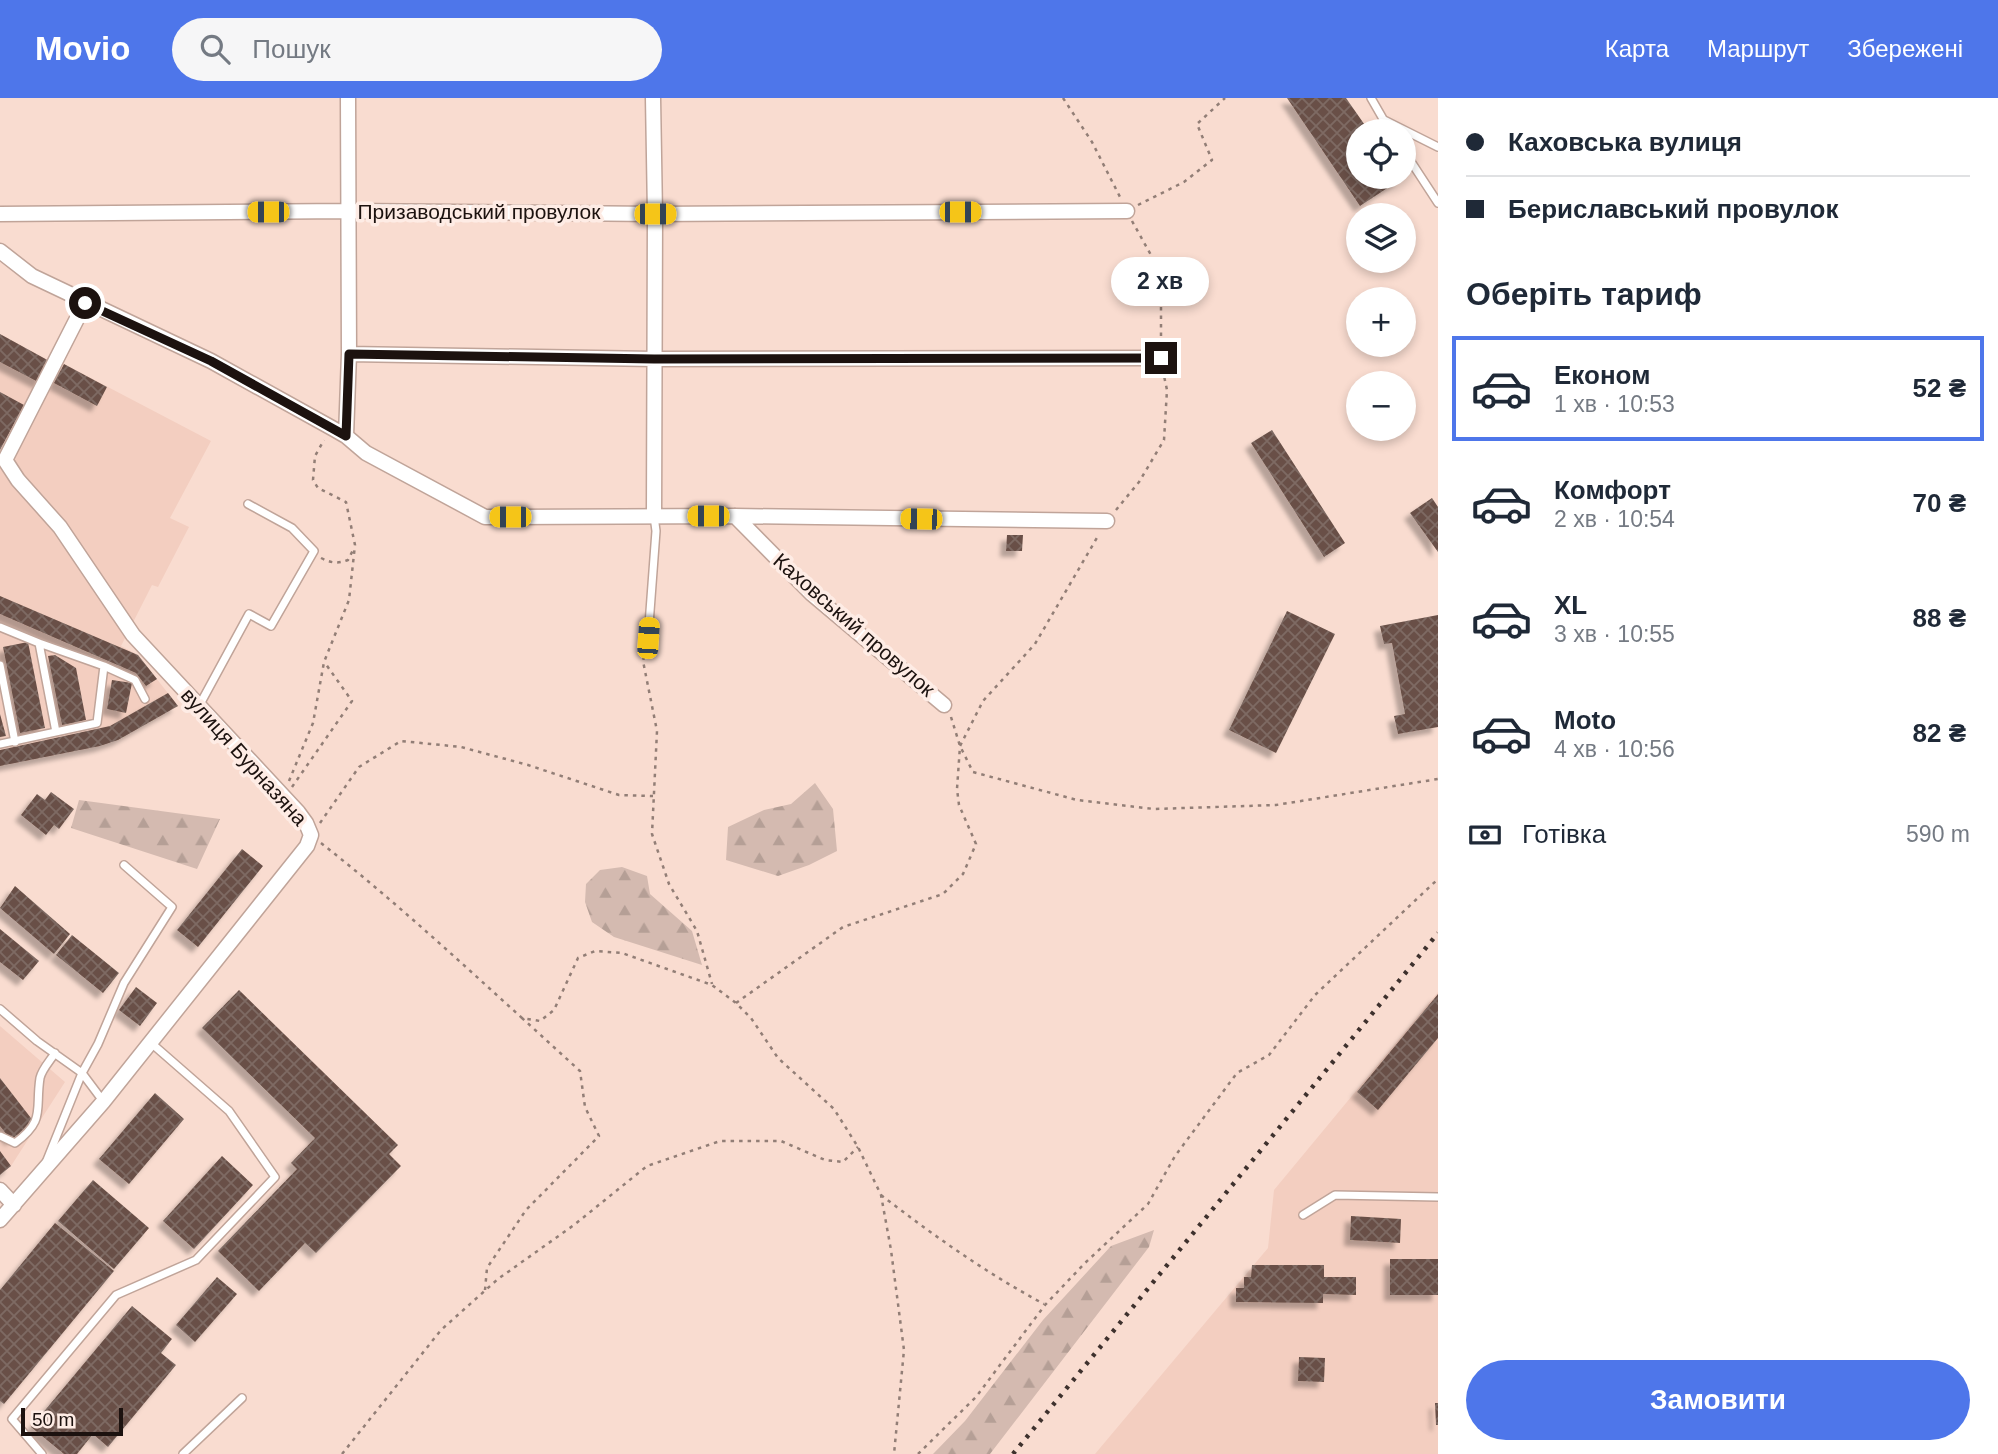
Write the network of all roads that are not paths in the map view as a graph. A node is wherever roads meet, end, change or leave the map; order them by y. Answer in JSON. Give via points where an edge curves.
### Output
{"nodes":[{"id":1,"x":348,"y":98,"type":"edge"},
{"id":2,"x":653,"y":98,"type":"edge"},
{"id":3,"x":1371,"y":98,"type":"edge"},
{"id":4,"x":1383,"y":119,"type":"edge"},
{"id":5,"x":1416,"y":136,"type":"edge"},
{"id":6,"x":1438,"y":147,"type":"edge"},
{"id":7,"x":1416,"y":169,"type":"edge"},
{"id":8,"x":1438,"y":203,"type":"edge"},
{"id":9,"x":348,"y":211,"type":"junction"},
{"id":10,"x":1127,"y":211,"type":"road end"},
{"id":11,"x":0,"y":214,"type":"edge"},
{"id":12,"x":655,"y":214,"type":"junction"},
{"id":13,"x":0,"y":251,"type":"edge"},
{"id":14,"x":85,"y":303,"type":"junction"},
{"id":15,"x":349,"y":354,"type":"junction"},
{"id":16,"x":1161,"y":358,"type":"road end"},
{"id":17,"x":654,"y":359,"type":"junction"},
{"id":18,"x":346,"y":436,"type":"junction"},
{"id":19,"x":3,"y":459,"type":"edge"},
{"id":20,"x":248,"y":504,"type":"dead end"},
{"id":21,"x":654,"y":516,"type":"junction"},
{"id":22,"x":735,"y":516,"type":"junction"},
{"id":23,"x":1107,"y":521,"type":"road end"},
{"id":24,"x":0,"y":627,"type":"edge"},
{"id":25,"x":648,"y":638,"type":"road end"},
{"id":26,"x":39,"y":643,"type":"junction"},
{"id":27,"x":0,"y":665,"type":"edge"},
{"id":28,"x":104,"y":666,"type":"junction"},
{"id":29,"x":145,"y":699,"type":"dead end"},
{"id":30,"x":944,"y":705,"type":"road end"},
{"id":31,"x":199,"y":706,"type":"junction"},
{"id":32,"x":56,"y":732,"type":"junction"},
{"id":33,"x":15,"y":742,"type":"junction"},
{"id":34,"x":0,"y":744,"type":"edge"},
{"id":35,"x":124,"y":865,"type":"dead end"},
{"id":36,"x":0,"y":1009,"type":"edge"},
{"id":37,"x":150,"y":1042,"type":"junction"},
{"id":38,"x":55,"y":1053,"type":"junction"},
{"id":39,"x":82,"y":1073,"type":"junction"},
{"id":40,"x":103,"y":1102,"type":"junction"},
{"id":41,"x":0,"y":1136,"type":"edge"},
{"id":42,"x":41,"y":1174,"type":"junction"},
{"id":43,"x":0,"y":1190,"type":"edge"},
{"id":44,"x":1438,"y":1197,"type":"edge"},
{"id":45,"x":14,"y":1205,"type":"junction"},
{"id":46,"x":1303,"y":1215,"type":"dead end"},
{"id":47,"x":0,"y":1220,"type":"edge"},
{"id":48,"x":242,"y":1398,"type":"dead end"},
{"id":49,"x":42,"y":1454,"type":"edge"},
{"id":50,"x":183,"y":1454,"type":"edge"}],
"edges":[{"from":1,"to":9,"type":"street"},
{"from":2,"to":12,"type":"street"},
{"from":3,"to":4,"type":"lane"},
{"from":5,"to":6,"type":"lane"},
{"from":7,"to":8,"type":"lane"},
{"from":9,"to":11,"type":"street","name":"Призаводський провулок"},
{"from":9,"to":12,"type":"street","name":"Призаводський провулок"},
{"from":9,"to":15,"type":"street"},
{"from":10,"to":12,"type":"street","name":"Призаводський провулок"},
{"from":12,"to":17,"type":"street"},
{"from":13,"to":14,"type":"street","via":[[32,276]]},
{"from":14,"to":18,"type":"street","via":[[211,361]]},
{"from":14,"to":19,"type":"street","name":"вулиця Бурназяна"},
{"from":15,"to":17,"type":"street"},
{"from":15,"to":18,"type":"street"},
{"from":16,"to":17,"type":"street"},
{"from":17,"to":21,"type":"street"},
{"from":18,"to":21,"type":"street","via":[[366,453],[485,517]]},
{"from":19,"to":31,"type":"street","name":"вулиця Бурназяна","via":[[60,527],[133,635]]},
{"from":20,"to":31,"type":"lane","via":[[292,528],[314,551],[271,626],[249,614]]},
{"from":21,"to":22,"type":"street"},
{"from":21,"to":25,"type":"lane"},
{"from":22,"to":23,"type":"street"},
{"from":22,"to":30,"type":"street","name":"Каховський провулок","via":[[812,594]]},
{"from":24,"to":26,"type":"lane"},
{"from":26,"to":28,"type":"lane"},
{"from":26,"to":32,"type":"lane"},
{"from":27,"to":33,"type":"lane"},
{"from":28,"to":29,"type":"lane","via":[[135,680]]},
{"from":28,"to":32,"type":"lane","via":[[97,723]]},
{"from":31,"to":37,"type":"street","name":"вулиця Бурназяна","via":[[306,823],[311,835],[307,846]]},
{"from":32,"to":33,"type":"lane"},
{"from":33,"to":34,"type":"lane"},
{"from":35,"to":39,"type":"lane","via":[[172,907],[124,983]]},
{"from":36,"to":38,"type":"lane"},
{"from":37,"to":40,"type":"street","name":"вулиця Бурназяна"},
{"from":37,"to":49,"type":"lane","via":[[229,1111],[275,1177],[196,1261],[116,1295],[29,1398],[12,1419]]},
{"from":38,"to":39,"type":"lane"},
{"from":38,"to":41,"type":"lane","via":[[41,1074],[34,1125],[15,1143]]},
{"from":39,"to":40,"type":"lane"},
{"from":39,"to":42,"type":"lane"},
{"from":40,"to":42,"type":"street","name":"вулиця Бурназяна"},
{"from":42,"to":45,"type":"street","name":"вулиця Бурназяна"},
{"from":43,"to":45,"type":"street"},
{"from":44,"to":46,"type":"lane","via":[[1335,1195]]},
{"from":45,"to":47,"type":"street","name":"вулиця Бурназяна"},
{"from":48,"to":50,"type":"lane"}]}
